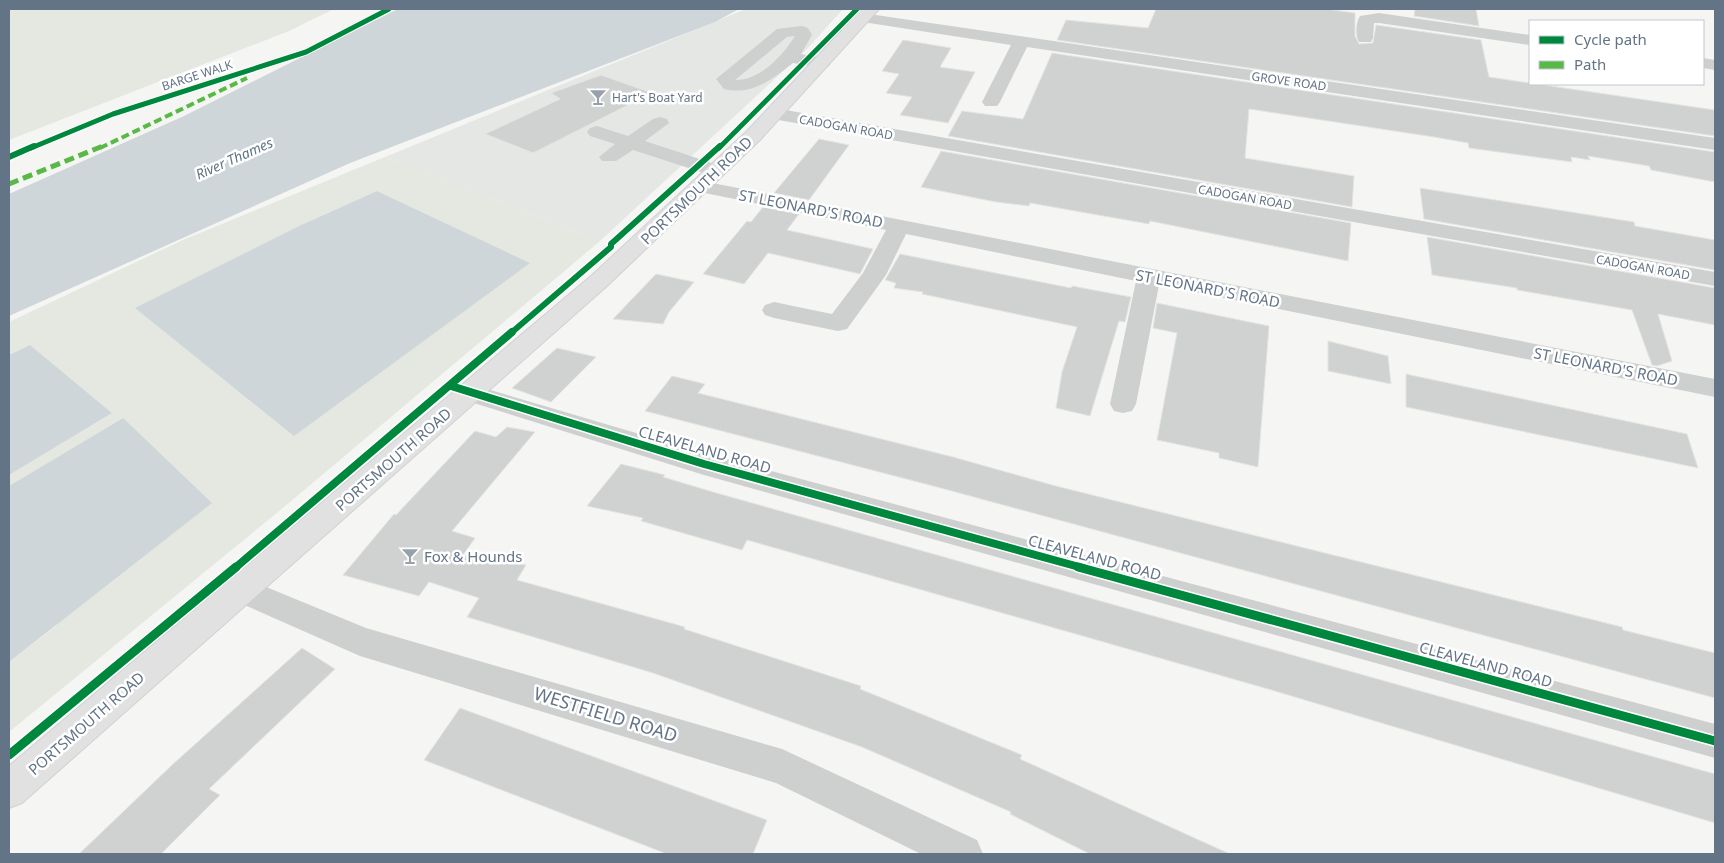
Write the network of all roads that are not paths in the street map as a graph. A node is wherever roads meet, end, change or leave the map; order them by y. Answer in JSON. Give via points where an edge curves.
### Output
{"nodes":[{"id":1,"x":867,"y":13,"type":"edge"},
{"id":2,"x":1424,"y":25,"type":"junction"},
{"id":3,"x":1365,"y":38,"type":"dead end"},
{"id":4,"x":1529,"y":40,"type":"edge"},
{"id":5,"x":1022,"y":42,"type":"junction"},
{"id":6,"x":1471,"y":45,"type":"dead end"},
{"id":7,"x":790,"y":57,"type":"dead end"},
{"id":8,"x":822,"y":63,"type":"junction"},
{"id":9,"x":991,"y":102,"type":"dead end"},
{"id":10,"x":774,"y":114,"type":"junction"},
{"id":11,"x":660,"y":123,"type":"dead end"},
{"id":12,"x":597,"y":132,"type":"dead end"},
{"id":13,"x":630,"y":144,"type":"junction"},
{"id":14,"x":1715,"y":144,"type":"edge"},
{"id":15,"x":609,"y":157,"type":"dead end"},
{"id":16,"x":709,"y":179,"type":"junction"},
{"id":17,"x":899,"y":226,"type":"junction"},
{"id":18,"x":1150,"y":276,"type":"junction"},
{"id":19,"x":1715,"y":280,"type":"edge"},
{"id":20,"x":774,"y":310,"type":"dead end"},
{"id":21,"x":1715,"y":388,"type":"edge"},
{"id":22,"x":470,"y":393,"type":"junction"},
{"id":23,"x":1123,"y":404,"type":"dead end"},
{"id":24,"x":242,"y":590,"type":"junction"},
{"id":25,"x":1715,"y":741,"type":"edge"},
{"id":26,"x":9,"y":790,"type":"edge"},
{"id":27,"x":963,"y":854,"type":"edge"}],
"edges":[{"from":1,"to":5,"type":"street","name":"GROVE ROAD"},
{"from":1,"to":8,"type":"main road","name":"PORTSMOUTH ROAD"},
{"from":2,"to":3,"type":"street","via":[[1366,19]]},
{"from":2,"to":4,"type":"street"},
{"from":2,"to":6,"type":"street","via":[[1426,38]]},
{"from":5,"to":9,"type":"street"},
{"from":5,"to":14,"type":"street","name":"GROVE ROAD"},
{"from":7,"to":8,"type":"street"},
{"from":8,"to":10,"type":"main road","name":"PORTSMOUTH ROAD"},
{"from":10,"to":16,"type":"main road","name":"PORTSMOUTH ROAD"},
{"from":10,"to":19,"type":"street","name":"CADOGAN ROAD"},
{"from":11,"to":13,"type":"street"},
{"from":12,"to":13,"type":"street","name":"ST LEONARD'S ROAD"},
{"from":13,"to":15,"type":"street"},
{"from":13,"to":16,"type":"street","name":"ST LEONARD'S ROAD"},
{"from":16,"to":17,"type":"street","name":"ST LEONARD'S ROAD"},
{"from":16,"to":22,"type":"main road","name":"PORTSMOUTH ROAD","via":[[599,281]]},
{"from":17,"to":18,"type":"street","name":"ST LEONARD'S ROAD"},
{"from":17,"to":20,"type":"street","via":[[874,275],[838,323]]},
{"from":18,"to":21,"type":"street","name":"ST LEONARD'S ROAD"},
{"from":18,"to":23,"type":"street"},
{"from":22,"to":24,"type":"main road","name":"PORTSMOUTH ROAD"},
{"from":22,"to":25,"type":"street","name":"CLEAVELAND ROAD","via":[[713,467]]},
{"from":24,"to":26,"type":"main road","name":"PORTSMOUTH ROAD"},
{"from":24,"to":27,"type":"street","name":"WESTFIELD ROAD","via":[[360,641],[782,767]]}]}
